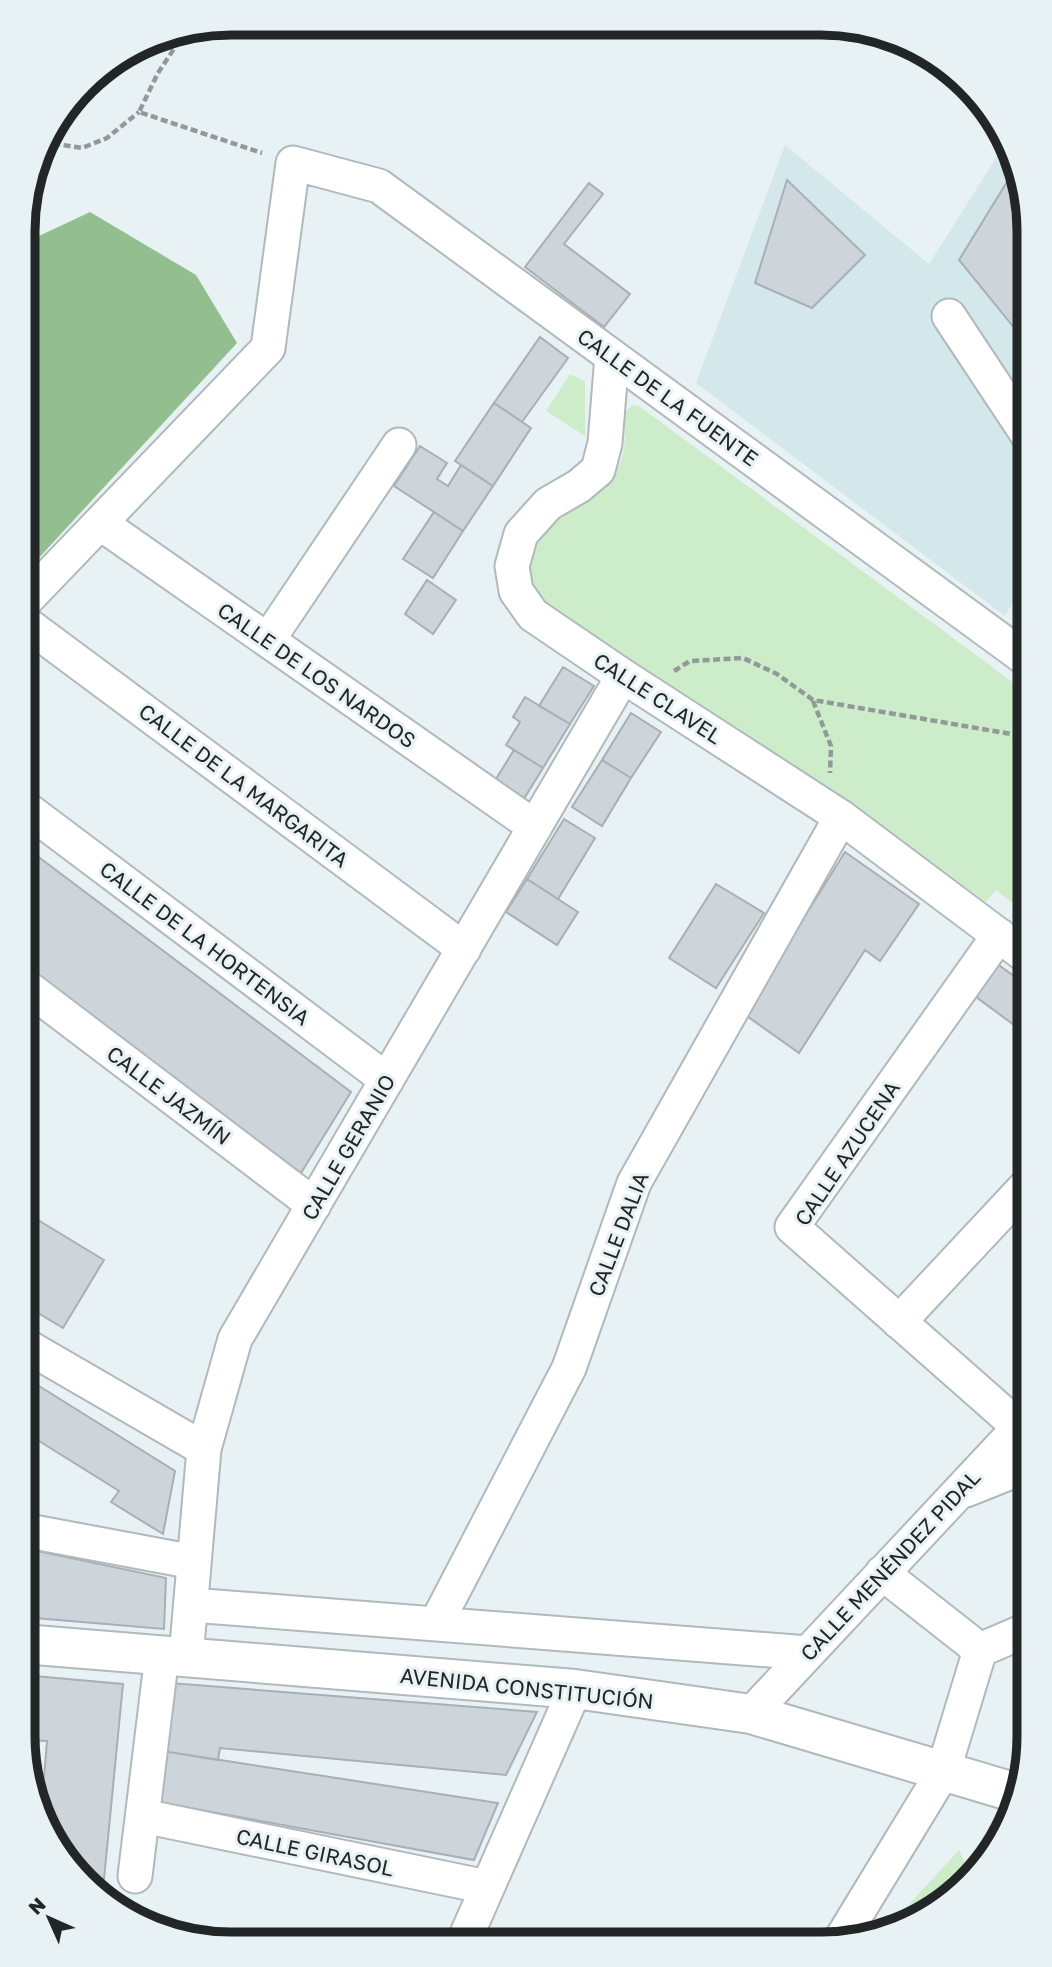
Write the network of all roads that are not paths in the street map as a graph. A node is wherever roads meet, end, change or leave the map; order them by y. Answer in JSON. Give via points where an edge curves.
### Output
{"nodes":[{"id":1,"x":949,"y":316,"type":"dead end"},
{"id":2,"x":612,"y":356,"type":"junction"},
{"id":3,"x":1017,"y":418,"type":"edge"},
{"id":4,"x":399,"y":445,"type":"dead end"},
{"id":5,"x":100,"y":523,"type":"junction"},
{"id":6,"x":35,"y":591,"type":"edge"},
{"id":7,"x":35,"y":630,"type":"edge"},
{"id":8,"x":268,"y":640,"type":"junction"},
{"id":9,"x":1017,"y":652,"type":"edge"},
{"id":10,"x":633,"y":683,"type":"junction"},
{"id":11,"x":834,"y":813,"type":"junction"},
{"id":12,"x":35,"y":815,"type":"edge"},
{"id":13,"x":534,"y":827,"type":"junction"},
{"id":14,"x":999,"y":935,"type":"junction"},
{"id":15,"x":464,"y":948,"type":"junction"},
{"id":16,"x":1017,"y":948,"type":"edge"},
{"id":17,"x":35,"y":993,"type":"edge"},
{"id":18,"x":387,"y":1080,"type":"junction"},
{"id":19,"x":1017,"y":1196,"type":"edge"},
{"id":20,"x":314,"y":1205,"type":"junction"},
{"id":21,"x":899,"y":1322,"type":"junction"},
{"id":22,"x":35,"y":1351,"type":"edge"},
{"id":23,"x":1017,"y":1416,"type":"edge"},
{"id":24,"x":1017,"y":1429,"type":"edge"},
{"id":25,"x":204,"y":1449,"type":"junction"},
{"id":26,"x":1017,"y":1470,"type":"edge"},
{"id":27,"x":956,"y":1494,"type":"junction"},
{"id":28,"x":35,"y":1532,"type":"edge"},
{"id":29,"x":194,"y":1562,"type":"junction"},
{"id":30,"x":882,"y":1573,"type":"junction"},
{"id":31,"x":191,"y":1605,"type":"junction"},
{"id":32,"x":436,"y":1624,"type":"junction"},
{"id":33,"x":1017,"y":1634,"type":"edge"},
{"id":34,"x":35,"y":1645,"type":"edge"},
{"id":35,"x":980,"y":1650,"type":"junction"},
{"id":36,"x":808,"y":1653,"type":"junction"},
{"id":37,"x":174,"y":1656,"type":"junction"},
{"id":38,"x":575,"y":1689,"type":"junction"},
{"id":39,"x":751,"y":1714,"type":"junction"},
{"id":40,"x":943,"y":1772,"type":"junction"},
{"id":41,"x":1009,"y":1791,"type":"edge"},
{"id":42,"x":143,"y":1816,"type":"junction"},
{"id":43,"x":135,"y":1876,"type":"dead end"},
{"id":44,"x":487,"y":1887,"type":"junction"},
{"id":45,"x":847,"y":1930,"type":"edge"},
{"id":46,"x":468,"y":1932,"type":"edge"}],
"edges":[{"from":1,"to":3,"type":"street"},
{"from":2,"to":5,"type":"street","name":"CALLE DE LA FUENTE","via":[[379,186],[293,163],[268,348]]},
{"from":2,"to":9,"type":"street","name":"CALLE DE LA FUENTE"},
{"from":2,"to":10,"type":"street","name":"CALLE CLAVEL","via":[[605,443],[598,470],[548,504],[521,534],[512,566],[516,591],[533,615]]},
{"from":4,"to":8,"type":"street"},
{"from":5,"to":6,"type":"street"},
{"from":5,"to":8,"type":"street","name":"CALLE DE LOS NARDOS"},
{"from":7,"to":15,"type":"street","name":"CALLE DE LA MARGARITA"},
{"from":8,"to":13,"type":"street","name":"CALLE DE LOS NARDOS"},
{"from":10,"to":11,"type":"street","name":"CALLE CLAVEL"},
{"from":10,"to":13,"type":"street","name":"CALLE GERANIO"},
{"from":11,"to":14,"type":"street","name":"CALLE CLAVEL"},
{"from":11,"to":32,"type":"street","name":"CALLE DALIA","via":[[634,1183],[569,1368]]},
{"from":12,"to":18,"type":"street","name":"CALLE DE LA HORTENSIA"},
{"from":13,"to":15,"type":"street","name":"CALLE GERANIO"},
{"from":14,"to":16,"type":"street","name":"CALLE CLAVEL"},
{"from":14,"to":21,"type":"street","name":"CALLE AZUCENA","via":[[792,1227]]},
{"from":15,"to":18,"type":"street","name":"CALLE GERANIO"},
{"from":17,"to":20,"type":"street","name":"CALLE JAZMÍN"},
{"from":18,"to":20,"type":"street","name":"CALLE GERANIO"},
{"from":19,"to":21,"type":"street"},
{"from":20,"to":25,"type":"street","name":"CALLE GERANIO","via":[[235,1339]]},
{"from":21,"to":23,"type":"street","name":"CALLE AZUCENA"},
{"from":22,"to":25,"type":"street"},
{"from":24,"to":27,"type":"street","name":"CALLE MENÉNDEZ PIDAL"},
{"from":25,"to":29,"type":"street","name":"CALLE GERANIO"},
{"from":26,"to":27,"type":"street"},
{"from":27,"to":30,"type":"street","name":"CALLE MENÉNDEZ PIDAL"},
{"from":28,"to":29,"type":"street"},
{"from":29,"to":31,"type":"street","name":"CALLE GERANIO"},
{"from":30,"to":35,"type":"street"},
{"from":30,"to":36,"type":"street","name":"CALLE MENÉNDEZ PIDAL"},
{"from":31,"to":32,"type":"street"},
{"from":31,"to":37,"type":"street","name":"CALLE GERANIO"},
{"from":32,"to":36,"type":"street"},
{"from":33,"to":35,"type":"street"},
{"from":34,"to":37,"type":"street","name":"AVENIDA CONSTITUCIÓN"},
{"from":35,"to":40,"type":"street"},
{"from":36,"to":39,"type":"street","name":"CALLE MENÉNDEZ PIDAL"},
{"from":37,"to":38,"type":"street","name":"AVENIDA CONSTITUCIÓN"},
{"from":37,"to":42,"type":"street","name":"CALLE GERANIO"},
{"from":38,"to":39,"type":"street","name":"AVENIDA CONSTITUCIÓN"},
{"from":38,"to":44,"type":"street"},
{"from":39,"to":40,"type":"street","name":"AVENIDA CONSTITUCIÓN"},
{"from":40,"to":41,"type":"street","name":"AVENIDA CONSTITUCIÓN"},
{"from":40,"to":45,"type":"street"},
{"from":42,"to":43,"type":"street","name":"CALLE GERANIO"},
{"from":42,"to":44,"type":"street","name":"CALLE GIRASOL"},
{"from":44,"to":46,"type":"street"}]}
